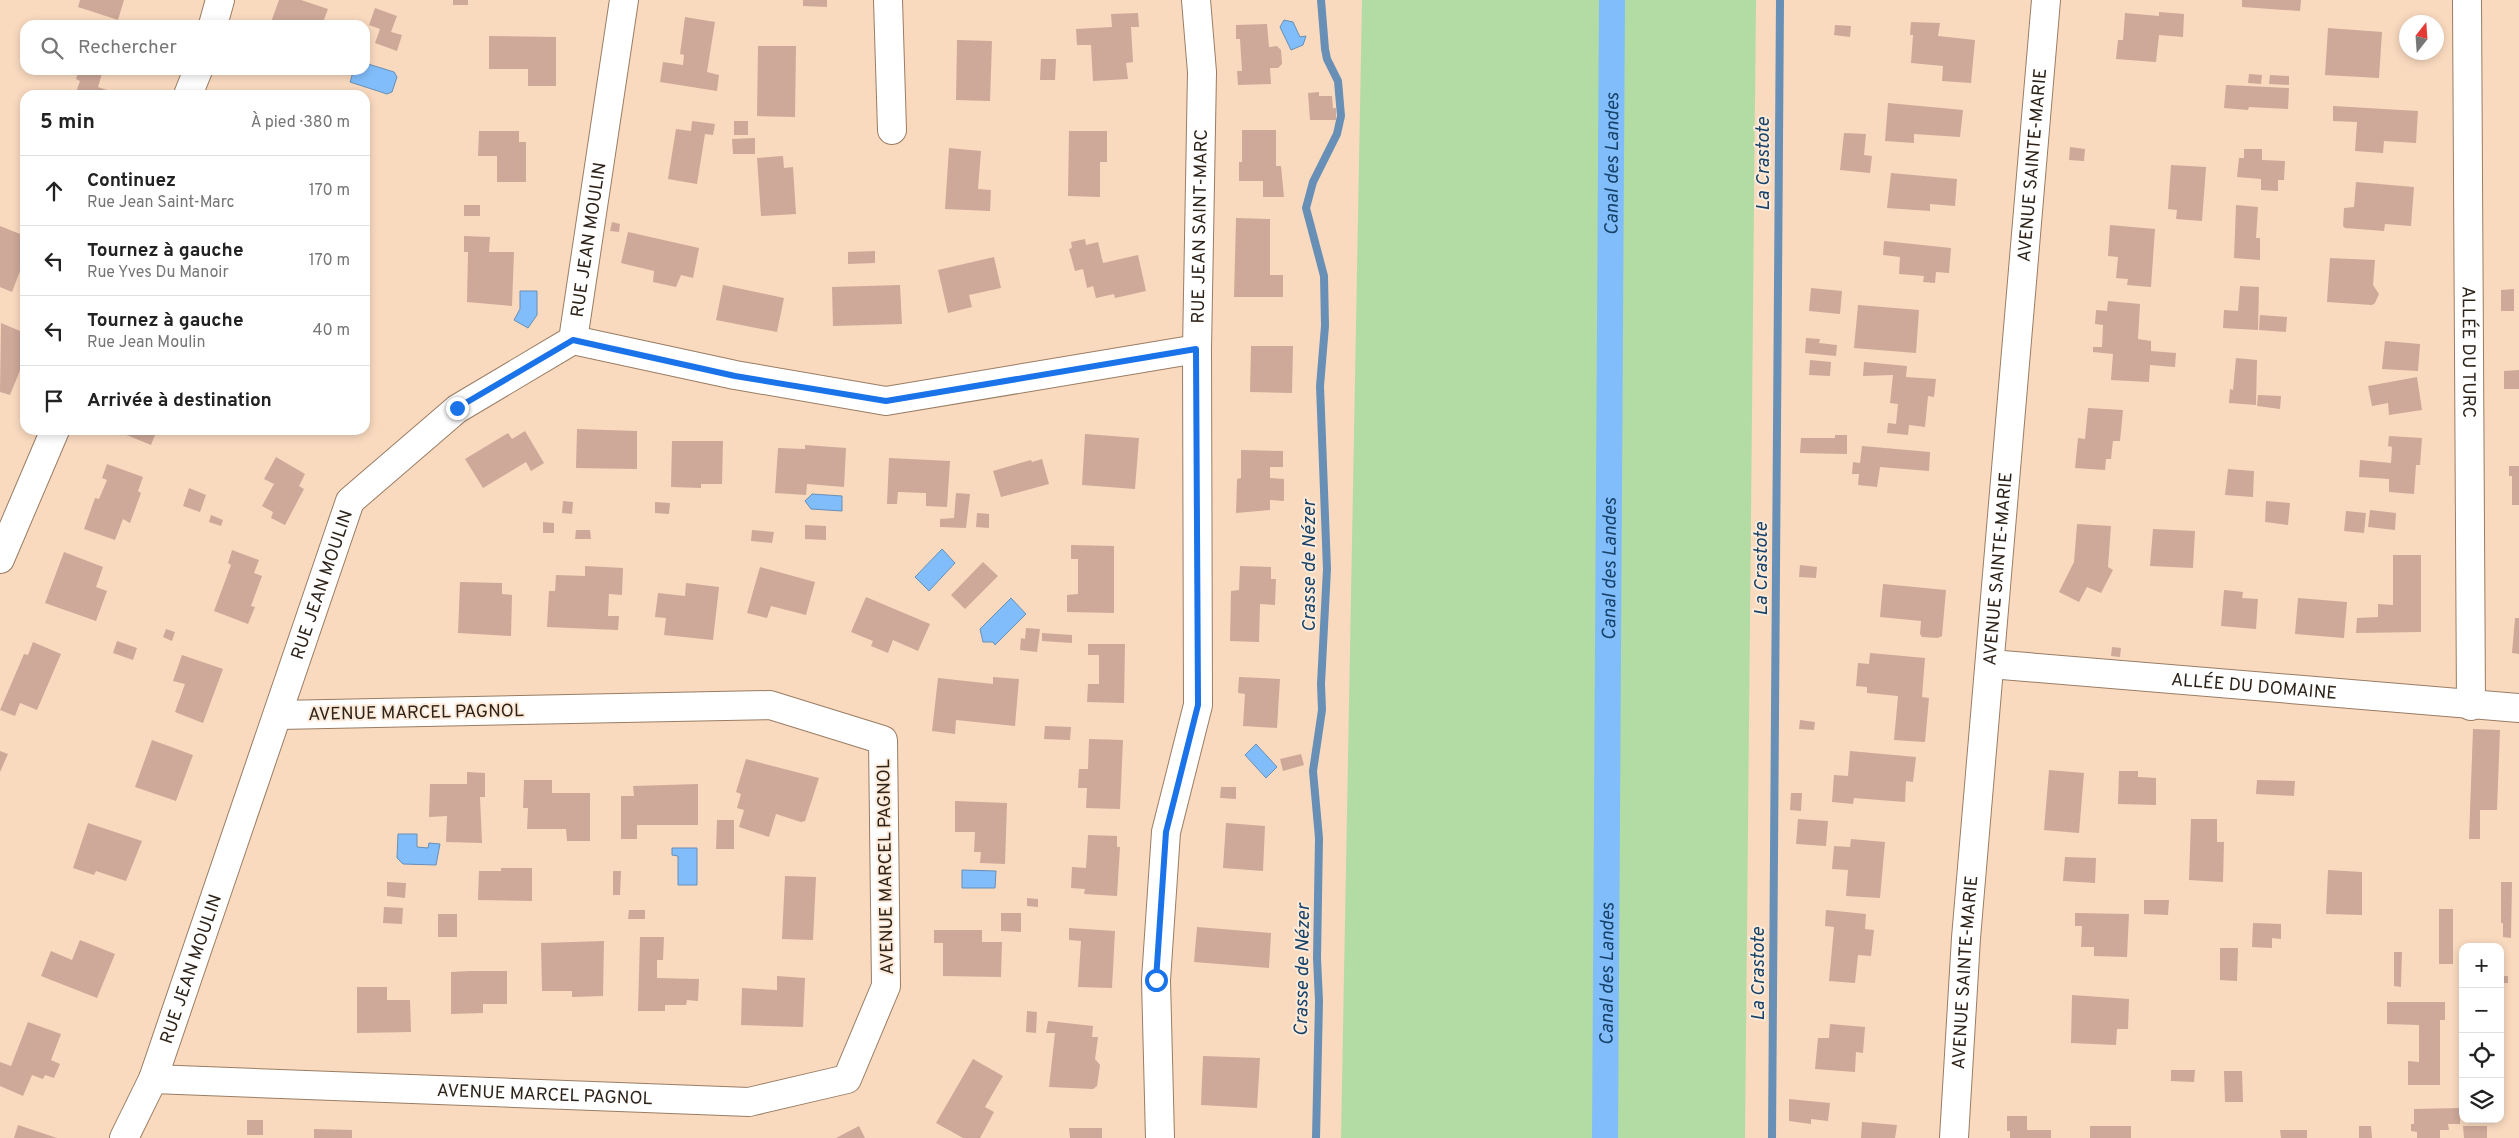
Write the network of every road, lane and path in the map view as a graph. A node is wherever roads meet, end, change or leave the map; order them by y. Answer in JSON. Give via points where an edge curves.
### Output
{"nodes":[{"id":1,"x":220,"y":0,"type":"edge"},
{"id":2,"x":624,"y":0,"type":"edge"},
{"id":3,"x":888,"y":0,"type":"edge"},
{"id":4,"x":1196,"y":0,"type":"edge"},
{"id":5,"x":2046,"y":0,"type":"edge"},
{"id":6,"x":2467,"y":0,"type":"edge"},
{"id":7,"x":214,"y":20,"type":"edge"},
{"id":8,"x":196,"y":75,"type":"edge"},
{"id":9,"x":190,"y":90,"type":"edge"},
{"id":10,"x":892,"y":130,"type":"dead end"},
{"id":11,"x":573,"y":340,"type":"junction"},
{"id":12,"x":1196,"y":349,"type":"junction"},
{"id":13,"x":53,"y":435,"type":"edge"},
{"id":14,"x":0,"y":559,"type":"edge"},
{"id":15,"x":1990,"y":664,"type":"junction"},
{"id":16,"x":2471,"y":706,"type":"junction"},
{"id":17,"x":2519,"y":708,"type":"edge"},
{"id":18,"x":279,"y":715,"type":"junction"},
{"id":19,"x":153,"y":1079,"type":"junction"},
{"id":20,"x":124,"y":1138,"type":"edge"},
{"id":21,"x":1160,"y":1138,"type":"edge"},
{"id":22,"x":1954,"y":1138,"type":"edge"}],
"edges":[{"from":1,"to":7,"type":"street"},
{"from":2,"to":11,"type":"street","name":"RUE JEAN MOULIN"},
{"from":3,"to":10,"type":"street"},
{"from":4,"to":12,"type":"street","name":"RUE JEAN SAINT-MARC","via":[[1202,72]]},
{"from":5,"to":15,"type":"street","name":"AVENUE SAINTE-MARIE"},
{"from":6,"to":16,"type":"street","name":"ALLÉE DU TURC"},
{"from":8,"to":9,"type":"street"},
{"from":11,"to":12,"type":"street","via":[[735,376],[886,401]]},
{"from":11,"to":18,"type":"street","name":"RUE JEAN MOULIN","via":[[457,408],[350,501]]},
{"from":12,"to":21,"type":"street","name":"RUE JEAN SAINT-MARC","via":[[1198,705],[1166,832],[1156,980]]},
{"from":13,"to":14,"type":"street"},
{"from":15,"to":16,"type":"street","name":"ALLÉE DU DOMAINE"},
{"from":15,"to":22,"type":"street","name":"AVENUE SAINTE-MARIE"},
{"from":16,"to":17,"type":"street","name":"ALLÉE DU DOMAINE"},
{"from":18,"to":19,"type":"street","name":"RUE JEAN MOULIN"},
{"from":18,"to":19,"type":"street","name":"AVENUE MARCEL PAGNOL","via":[[770,705],[883,740],[886,986],[847,1079],[749,1102]]},
{"from":19,"to":20,"type":"street","name":"RUE JEAN MOULIN"}]}
